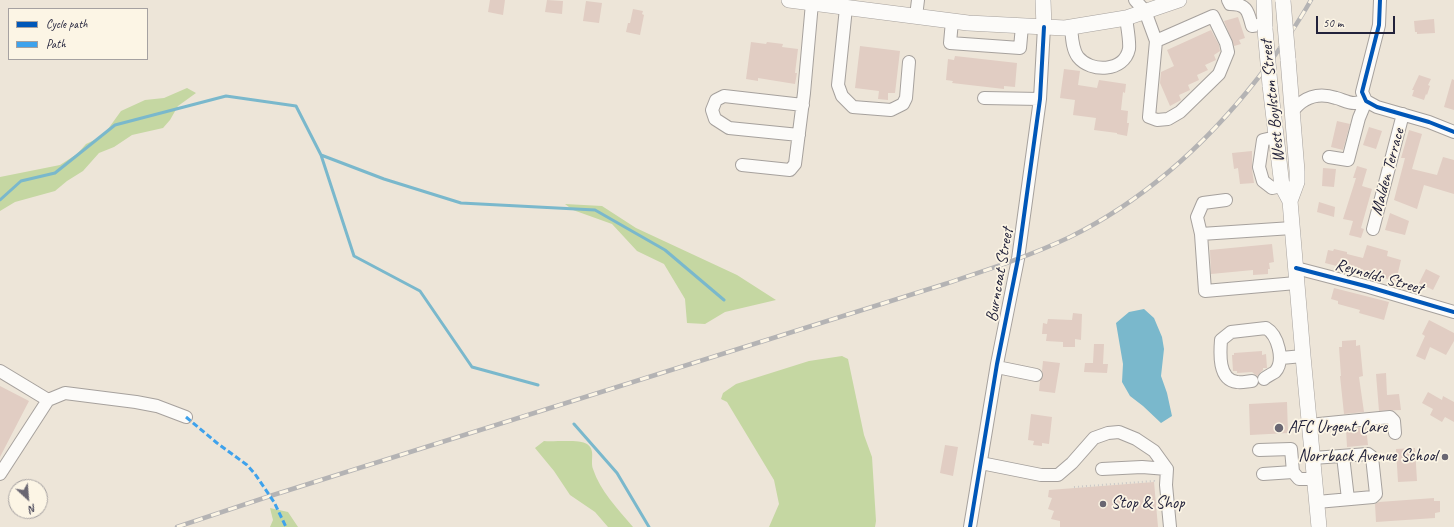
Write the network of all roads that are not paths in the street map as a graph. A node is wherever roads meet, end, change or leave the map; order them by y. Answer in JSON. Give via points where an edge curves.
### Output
{"nodes":[{"id":1,"x":789,"y":0,"type":"edge"},
{"id":2,"x":918,"y":0,"type":"edge"},
{"id":3,"x":1043,"y":0,"type":"edge"},
{"id":4,"x":1179,"y":0,"type":"edge"},
{"id":5,"x":1228,"y":0,"type":"edge"},
{"id":6,"x":1264,"y":0,"type":"edge"},
{"id":7,"x":1380,"y":0,"type":"edge"},
{"id":8,"x":1386,"y":0,"type":"edge"},
{"id":9,"x":1283,"y":1,"type":"edge"},
{"id":10,"x":812,"y":3,"type":"junction"},
{"id":11,"x":1140,"y":5,"type":"edge"},
{"id":12,"x":846,"y":8,"type":"junction"},
{"id":13,"x":916,"y":16,"type":"junction"},
{"id":14,"x":1126,"y":18,"type":"junction"},
{"id":15,"x":952,"y":21,"type":"junction"},
{"id":16,"x":1022,"y":26,"type":"junction"},
{"id":17,"x":1044,"y":26,"type":"junction"},
{"id":18,"x":1071,"y":27,"type":"junction"},
{"id":19,"x":1265,"y":27,"type":"junction"},
{"id":20,"x":1156,"y":41,"type":"junction"},
{"id":21,"x":909,"y":62,"type":"dead end"},
{"id":22,"x":984,"y":98,"type":"dead end"},
{"id":23,"x":1040,"y":99,"type":"junction"},
{"id":24,"x":1366,"y":100,"type":"junction"},
{"id":25,"x":803,"y":105,"type":"junction"},
{"id":26,"x":1292,"y":112,"type":"junction"},
{"id":27,"x":1403,"y":114,"type":"junction"},
{"id":28,"x":1454,"y":132,"type":"edge"},
{"id":29,"x":799,"y":135,"type":"junction"},
{"id":30,"x":1276,"y":137,"type":"junction"},
{"id":31,"x":1329,"y":157,"type":"dead end"},
{"id":32,"x":742,"y":165,"type":"dead end"},
{"id":33,"x":1282,"y":186,"type":"junction"},
{"id":34,"x":1226,"y":200,"type":"dead end"},
{"id":35,"x":1290,"y":201,"type":"junction"},
{"id":36,"x":1292,"y":228,"type":"junction"},
{"id":37,"x":1373,"y":230,"type":"dead end"},
{"id":38,"x":1201,"y":234,"type":"junction"},
{"id":39,"x":1296,"y":268,"type":"junction"},
{"id":40,"x":1296,"y":283,"type":"junction"},
{"id":41,"x":1454,"y":312,"type":"edge"},
{"id":42,"x":1303,"y":356,"type":"junction"},
{"id":43,"x":1281,"y":358,"type":"junction"},
{"id":44,"x":997,"y":367,"type":"junction"},
{"id":45,"x":0,"y":371,"type":"edge"},
{"id":46,"x":1036,"y":375,"type":"dead end"},
{"id":47,"x":48,"y":400,"type":"junction"},
{"id":48,"x":186,"y":417,"type":"dead end"},
{"id":49,"x":1309,"y":425,"type":"junction"},
{"id":50,"x":1396,"y":433,"type":"dead end"},
{"id":51,"x":1259,"y":450,"type":"dead end"},
{"id":52,"x":1343,"y":456,"type":"junction"},
{"id":53,"x":1313,"y":458,"type":"junction"},
{"id":54,"x":981,"y":463,"type":"junction"},
{"id":55,"x":1167,"y":469,"type":"junction"},
{"id":56,"x":1102,"y":470,"type":"dead end"},
{"id":57,"x":1293,"y":472,"type":"junction"},
{"id":58,"x":0,"y":474,"type":"edge"},
{"id":59,"x":1263,"y":474,"type":"dead end"},
{"id":60,"x":1315,"y":478,"type":"junction"},
{"id":61,"x":1348,"y":499,"type":"junction"},
{"id":62,"x":1317,"y":502,"type":"junction"},
{"id":63,"x":970,"y":527,"type":"edge"},
{"id":64,"x":1170,"y":527,"type":"edge"},
{"id":65,"x":1319,"y":527,"type":"edge"}],
"edges":[{"from":1,"to":10,"type":"main road"},
{"from":2,"to":13,"type":"street"},
{"from":3,"to":17,"type":"main road","name":"Burncoat Street"},
{"from":4,"to":11,"type":"main road"},
{"from":5,"to":19,"type":"street","via":[[1230,4],[1237,4],[1246,9],[1252,26]]},
{"from":6,"to":19,"type":"main road","name":"West Boylston Street"},
{"from":7,"to":8,"type":"street"},
{"from":7,"to":24,"type":"street","via":[[1379,25],[1362,92]]},
{"from":9,"to":26,"type":"main road","name":"West Boylston Street","bridge":true},
{"from":10,"to":12,"type":"main road"},
{"from":10,"to":25,"type":"street"},
{"from":11,"to":14,"type":"main road"},
{"from":11,"to":20,"type":"street"},
{"from":12,"to":13,"type":"main road"},
{"from":12,"to":21,"type":"street","via":[[838,85],[842,96],[853,106],[891,110],[903,104],[906,98]]},
{"from":13,"to":15,"type":"main road"},
{"from":14,"to":18,"type":"main road"},
{"from":14,"to":18,"type":"street","via":[[1129,48],[1121,62],[1108,68],[1088,65],[1078,56],[1074,50]]},
{"from":15,"to":16,"type":"main road"},
{"from":15,"to":16,"type":"street","via":[[950,43],[1020,48]]},
{"from":16,"to":17,"type":"main road"},
{"from":17,"to":18,"type":"main road"},
{"from":17,"to":23,"type":"street","name":"Burncoat Street"},
{"from":19,"to":30,"type":"main road","name":"West Boylston Street","bridge":true},
{"from":20,"to":20,"type":"street","via":[[1149,117],[1156,120],[1168,119],[1180,112],[1219,74],[1228,52],[1213,16]]},
{"from":22,"to":23,"type":"street"},
{"from":23,"to":44,"type":"street","name":"Burncoat Street","via":[[1018,259]]},
{"from":24,"to":26,"type":"street","via":[[1353,103],[1328,95],[1316,95],[1298,104]]},
{"from":24,"to":27,"type":"street","via":[[1377,107]]},
{"from":24,"to":31,"type":"street","via":[[1348,160]]},
{"from":25,"to":29,"type":"street"},
{"from":25,"to":29,"type":"street","via":[[724,96],[716,100],[712,110],[715,119],[729,128]]},
{"from":26,"to":35,"type":"main road","name":"West Boylston Street","via":[[1297,182]]},
{"from":27,"to":28,"type":"street"},
{"from":27,"to":37,"type":"street","name":"Malden Terrace"},
{"from":29,"to":32,"type":"street","via":[[795,164],[790,170]]},
{"from":30,"to":33,"type":"main road","name":"West Boylston Street"},
{"from":30,"to":33,"type":"street","via":[[1264,140],[1259,167],[1264,182],[1272,188]]},
{"from":33,"to":35,"type":"main road","name":"West Boylston Street"},
{"from":34,"to":38,"type":"street","via":[[1202,203],[1197,217]]},
{"from":35,"to":36,"type":"main road","name":"West Boylston Street"},
{"from":36,"to":38,"type":"street"},
{"from":36,"to":39,"type":"main road","name":"West Boylston Street"},
{"from":38,"to":40,"type":"street","via":[[1205,291]]},
{"from":39,"to":40,"type":"main road","name":"West Boylston Street"},
{"from":39,"to":41,"type":"street","name":"Reynolds Street"},
{"from":40,"to":42,"type":"main road","name":"West Boylston Street"},
{"from":42,"to":43,"type":"street"},
{"from":42,"to":49,"type":"main road","name":"West Boylston Street"},
{"from":43,"to":43,"type":"street","via":[[1276,371],[1258,380],[1236,382],[1228,378],[1223,370],[1220,356],[1221,340],[1231,332],[1266,328],[1275,337]]},
{"from":44,"to":46,"type":"street"},
{"from":44,"to":54,"type":"street","name":"Burncoat Street"},
{"from":45,"to":47,"type":"street"},
{"from":47,"to":48,"type":"street","via":[[66,394],[157,406]]},
{"from":47,"to":58,"type":"street"},
{"from":49,"to":50,"type":"street","via":[[1390,417],[1394,421]]},
{"from":49,"to":53,"type":"main road","name":"West Boylston Street"},
{"from":51,"to":57,"type":"street","via":[[1291,450]]},
{"from":52,"to":53,"type":"street"},
{"from":52,"to":61,"type":"street"},
{"from":52,"to":61,"type":"street","via":[[1368,454],[1372,457],[1376,494],[1373,497]]},
{"from":53,"to":60,"type":"main road","name":"West Boylston Street"},
{"from":54,"to":55,"type":"street","via":[[1041,475],[1058,475],[1094,438],[1119,432],[1154,451]]},
{"from":54,"to":63,"type":"street","name":"Burncoat Street"},
{"from":55,"to":56,"type":"street","via":[[1142,467]]},
{"from":55,"to":64,"type":"street"},
{"from":57,"to":59,"type":"street"},
{"from":57,"to":60,"type":"street","via":[[1299,479]]},
{"from":60,"to":62,"type":"main road","name":"West Boylston Street"},
{"from":61,"to":62,"type":"street"},
{"from":62,"to":65,"type":"main road","name":"West Boylston Street"}]}
